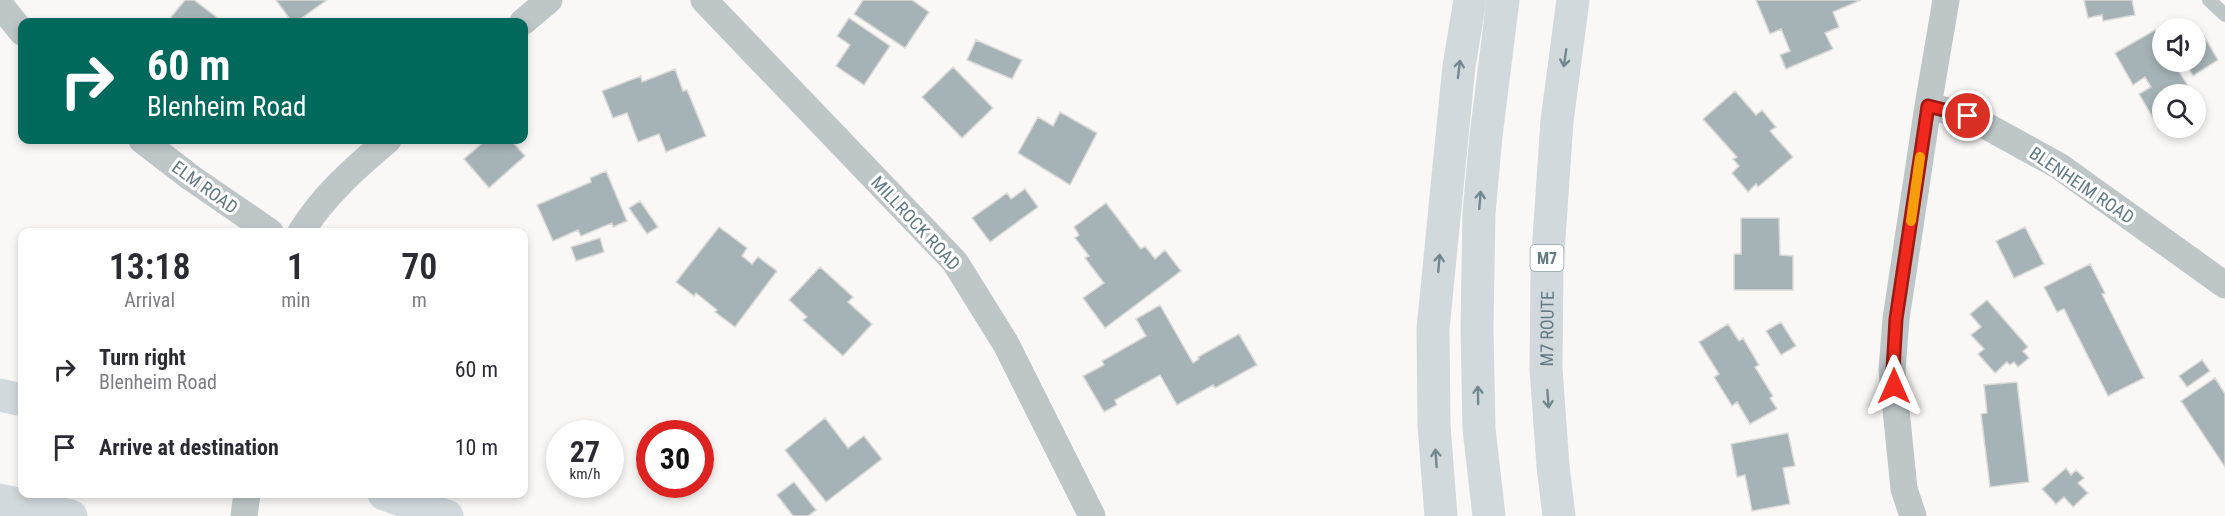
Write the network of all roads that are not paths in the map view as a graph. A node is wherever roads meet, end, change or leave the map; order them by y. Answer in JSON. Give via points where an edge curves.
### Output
{"nodes":[{"id":1,"x":549,"y":0,"type":"edge"},
{"id":2,"x":704,"y":0,"type":"edge"},
{"id":3,"x":1470,"y":0,"type":"edge"},
{"id":4,"x":1503,"y":0,"type":"edge"},
{"id":5,"x":1573,"y":0,"type":"edge"},
{"id":6,"x":1946,"y":0,"type":"edge"},
{"id":7,"x":2209,"y":0,"type":"edge"},
{"id":8,"x":0,"y":5,"type":"edge"},
{"id":9,"x":2225,"y":15,"type":"edge"},
{"id":10,"x":528,"y":18,"type":"edge"},
{"id":11,"x":18,"y":27,"type":"edge"},
{"id":12,"x":1928,"y":106,"type":"junction"},
{"id":13,"x":147,"y":144,"type":"edge"},
{"id":14,"x":382,"y":144,"type":"edge"},
{"id":15,"x":264,"y":228,"type":"edge"},
{"id":16,"x":303,"y":228,"type":"edge"},
{"id":17,"x":2225,"y":285,"type":"edge"},
{"id":18,"x":0,"y":395,"type":"edge"},
{"id":19,"x":18,"y":399,"type":"edge"},
{"id":20,"x":246,"y":498,"type":"edge"},
{"id":21,"x":395,"y":498,"type":"edge"},
{"id":22,"x":0,"y":500,"type":"edge"},
{"id":23,"x":71,"y":516,"type":"edge"},
{"id":24,"x":244,"y":516,"type":"edge"},
{"id":25,"x":447,"y":516,"type":"edge"},
{"id":26,"x":1092,"y":516,"type":"edge"},
{"id":27,"x":1441,"y":516,"type":"edge"},
{"id":28,"x":1489,"y":516,"type":"edge"},
{"id":29,"x":1559,"y":516,"type":"edge"},
{"id":30,"x":1913,"y":516,"type":"edge"}],
"edges":[{"from":1,"to":10,"type":"street"},
{"from":2,"to":26,"type":"street","name":"MILLROCK ROAD","via":[[955,262],[1006,344]]},
{"from":27,"to":3,"type":"highway","one_way":true,"via":[[1434,425],[1433,329],[1458,77]]},
{"from":28,"to":4,"type":"highway","one_way":true,"via":[[1479,429],[1479,213]]},
{"from":5,"to":29,"type":"highway","name":"M7 ROUTE","number":"M7","one_way":true,"via":[[1557,122],[1547,268],[1546,369]]},
{"from":6,"to":12,"type":"street"},
{"from":7,"to":9,"type":"lane"},
{"from":8,"to":11,"type":"street"},
{"from":12,"to":17,"type":"street","name":"BLENHEIM ROAD","via":[[1968,116],[2059,166]]},
{"from":12,"to":30,"type":"street","via":[[1896,319],[1893,370],[1904,489]]},
{"from":13,"to":15,"type":"street","name":"ELM ROAD"},
{"from":14,"to":16,"type":"street","via":[[345,176]]},
{"from":18,"to":19,"type":"highway"},
{"from":20,"to":24,"type":"street"},
{"from":21,"to":25,"type":"highway"},
{"from":22,"to":23,"type":"highway"}]}
